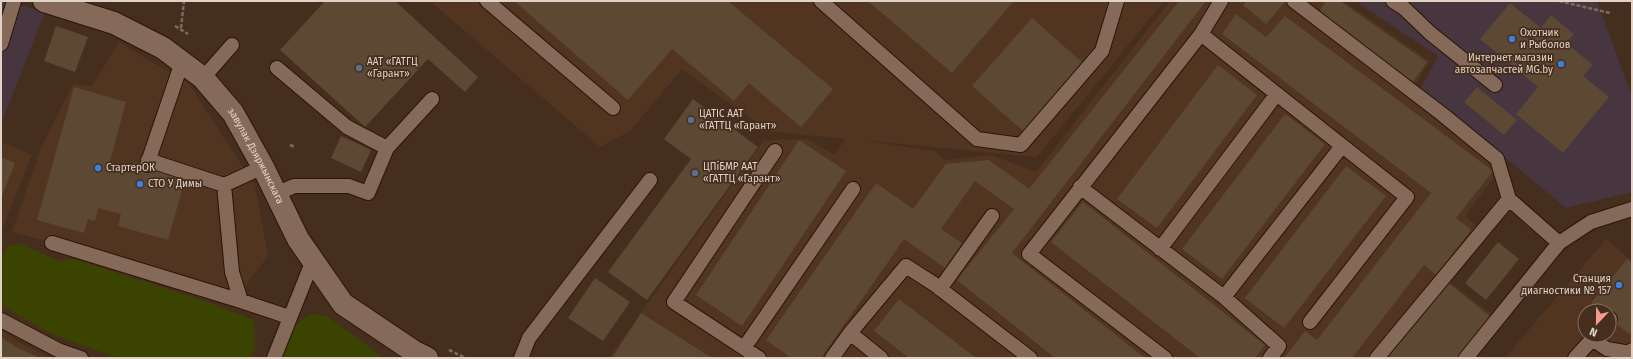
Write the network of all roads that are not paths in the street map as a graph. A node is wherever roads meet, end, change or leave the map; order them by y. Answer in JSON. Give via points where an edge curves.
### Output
{"nodes":[{"id":1,"x":14,"y":1,"type":"edge"},
{"id":2,"x":44,"y":1,"type":"edge"},
{"id":3,"x":487,"y":1,"type":"edge"},
{"id":4,"x":821,"y":1,"type":"edge"},
{"id":5,"x":1117,"y":1,"type":"edge"},
{"id":6,"x":1221,"y":1,"type":"edge"},
{"id":7,"x":1294,"y":1,"type":"edge"},
{"id":8,"x":1401,"y":3,"type":"edge"},
{"id":9,"x":1201,"y":34,"type":"junction"},
{"id":10,"x":1,"y":44,"type":"edge"},
{"id":11,"x":232,"y":45,"type":"dead end"},
{"id":12,"x":182,"y":62,"type":"junction"},
{"id":13,"x":277,"y":68,"type":"dead end"},
{"id":14,"x":203,"y":78,"type":"junction"},
{"id":15,"x":1495,"y":85,"type":"dead end"},
{"id":16,"x":1276,"y":95,"type":"junction"},
{"id":17,"x":432,"y":99,"type":"dead end"},
{"id":18,"x":613,"y":108,"type":"dead end"},
{"id":19,"x":1342,"y":146,"type":"junction"},
{"id":20,"x":387,"y":148,"type":"junction"},
{"id":21,"x":775,"y":151,"type":"dead end"},
{"id":22,"x":263,"y":167,"type":"junction"},
{"id":23,"x":650,"y":180,"type":"dead end"},
{"id":24,"x":224,"y":185,"type":"junction"},
{"id":25,"x":1080,"y":187,"type":"junction"},
{"id":26,"x":853,"y":189,"type":"dead end"},
{"id":27,"x":276,"y":194,"type":"junction"},
{"id":28,"x":1509,"y":199,"type":"junction"},
{"id":29,"x":1632,"y":209,"type":"edge"},
{"id":30,"x":992,"y":216,"type":"dead end"},
{"id":31,"x":1559,"y":243,"type":"junction"},
{"id":32,"x":52,"y":244,"type":"dead end"},
{"id":33,"x":1160,"y":249,"type":"junction"},
{"id":34,"x":313,"y":260,"type":"junction"},
{"id":35,"x":940,"y":289,"type":"junction"},
{"id":36,"x":1224,"y":297,"type":"junction"},
{"id":37,"x":241,"y":301,"type":"junction"},
{"id":38,"x":289,"y":317,"type":"junction"},
{"id":39,"x":1,"y":320,"type":"edge"},
{"id":40,"x":1310,"y":322,"type":"dead end"},
{"id":41,"x":850,"y":333,"type":"junction"},
{"id":42,"x":1589,"y":343,"type":"edge"},
{"id":43,"x":1600,"y":343,"type":"edge"},
{"id":44,"x":744,"y":348,"type":"junction"},
{"id":45,"x":1632,"y":350,"type":"edge"},
{"id":46,"x":436,"y":353,"type":"edge"},
{"id":47,"x":81,"y":358,"type":"edge"},
{"id":48,"x":274,"y":358,"type":"edge"},
{"id":49,"x":520,"y":358,"type":"edge"},
{"id":50,"x":759,"y":358,"type":"edge"},
{"id":51,"x":832,"y":358,"type":"edge"},
{"id":52,"x":881,"y":358,"type":"edge"},
{"id":53,"x":1030,"y":358,"type":"edge"},
{"id":54,"x":1165,"y":358,"type":"edge"},
{"id":55,"x":1270,"y":358,"type":"edge"},
{"id":56,"x":1377,"y":358,"type":"edge"},
{"id":57,"x":1466,"y":358,"type":"edge"},
{"id":58,"x":1575,"y":358,"type":"edge"}],
"edges":[{"from":1,"to":10,"type":"lane"},
{"from":2,"to":12,"type":"street","name":"завулак Дзяржынскага","via":[[114,23],[163,48]]},
{"from":3,"to":18,"type":"lane"},
{"from":4,"to":5,"type":"lane","via":[[977,139],[1021,145],[1102,51]]},
{"from":6,"to":9,"type":"lane"},
{"from":7,"to":28,"type":"lane","via":[[1497,159]]},
{"from":8,"to":15,"type":"lane","via":[[1430,33]]},
{"from":9,"to":16,"type":"lane"},
{"from":9,"to":25,"type":"lane"},
{"from":11,"to":14,"type":"lane"},
{"from":12,"to":14,"type":"street","name":"завулак Дзяржынскага"},
{"from":12,"to":24,"type":"lane","via":[[148,162]]},
{"from":13,"to":20,"type":"lane","via":[[347,127]]},
{"from":14,"to":22,"type":"street","name":"завулак Дзяржынскага","via":[[233,113]]},
{"from":16,"to":19,"type":"lane"},
{"from":16,"to":33,"type":"lane"},
{"from":17,"to":20,"type":"lane"},
{"from":19,"to":36,"type":"lane"},
{"from":19,"to":40,"type":"lane","via":[[1407,197]]},
{"from":20,"to":27,"type":"lane","via":[[368,193],[349,186],[294,186]]},
{"from":21,"to":44,"type":"lane","via":[[674,302]]},
{"from":22,"to":24,"type":"lane"},
{"from":22,"to":27,"type":"street","name":"завулак Дзяржынскага"},
{"from":23,"to":49,"type":"lane","via":[[529,338]]},
{"from":24,"to":37,"type":"lane","via":[[232,272]]},
{"from":25,"to":33,"type":"lane"},
{"from":25,"to":54,"type":"lane","via":[[1029,254]]},
{"from":26,"to":44,"type":"lane"},
{"from":27,"to":34,"type":"street","name":"завулак Дзяржынскага","via":[[298,239]]},
{"from":28,"to":31,"type":"lane"},
{"from":28,"to":56,"type":"lane"},
{"from":29,"to":31,"type":"lane","via":[[1591,222]]},
{"from":30,"to":35,"type":"lane"},
{"from":31,"to":57,"type":"lane"},
{"from":32,"to":37,"type":"lane"},
{"from":33,"to":36,"type":"lane"},
{"from":34,"to":38,"type":"lane"},
{"from":34,"to":46,"type":"street","name":"завулак Дзяржынскага","via":[[343,304],[413,351]]},
{"from":35,"to":41,"type":"lane","via":[[906,266]]},
{"from":35,"to":53,"type":"lane"},
{"from":36,"to":55,"type":"lane","via":[[1279,346]]},
{"from":37,"to":38,"type":"lane"},
{"from":38,"to":48,"type":"lane"},
{"from":39,"to":47,"type":"lane","via":[[58,350]]},
{"from":41,"to":51,"type":"lane"},
{"from":41,"to":52,"type":"lane"},
{"from":42,"to":58,"type":"lane"},
{"from":43,"to":45,"type":"lane","via":[[1607,349],[1630,353]]},
{"from":44,"to":50,"type":"lane"}]}
